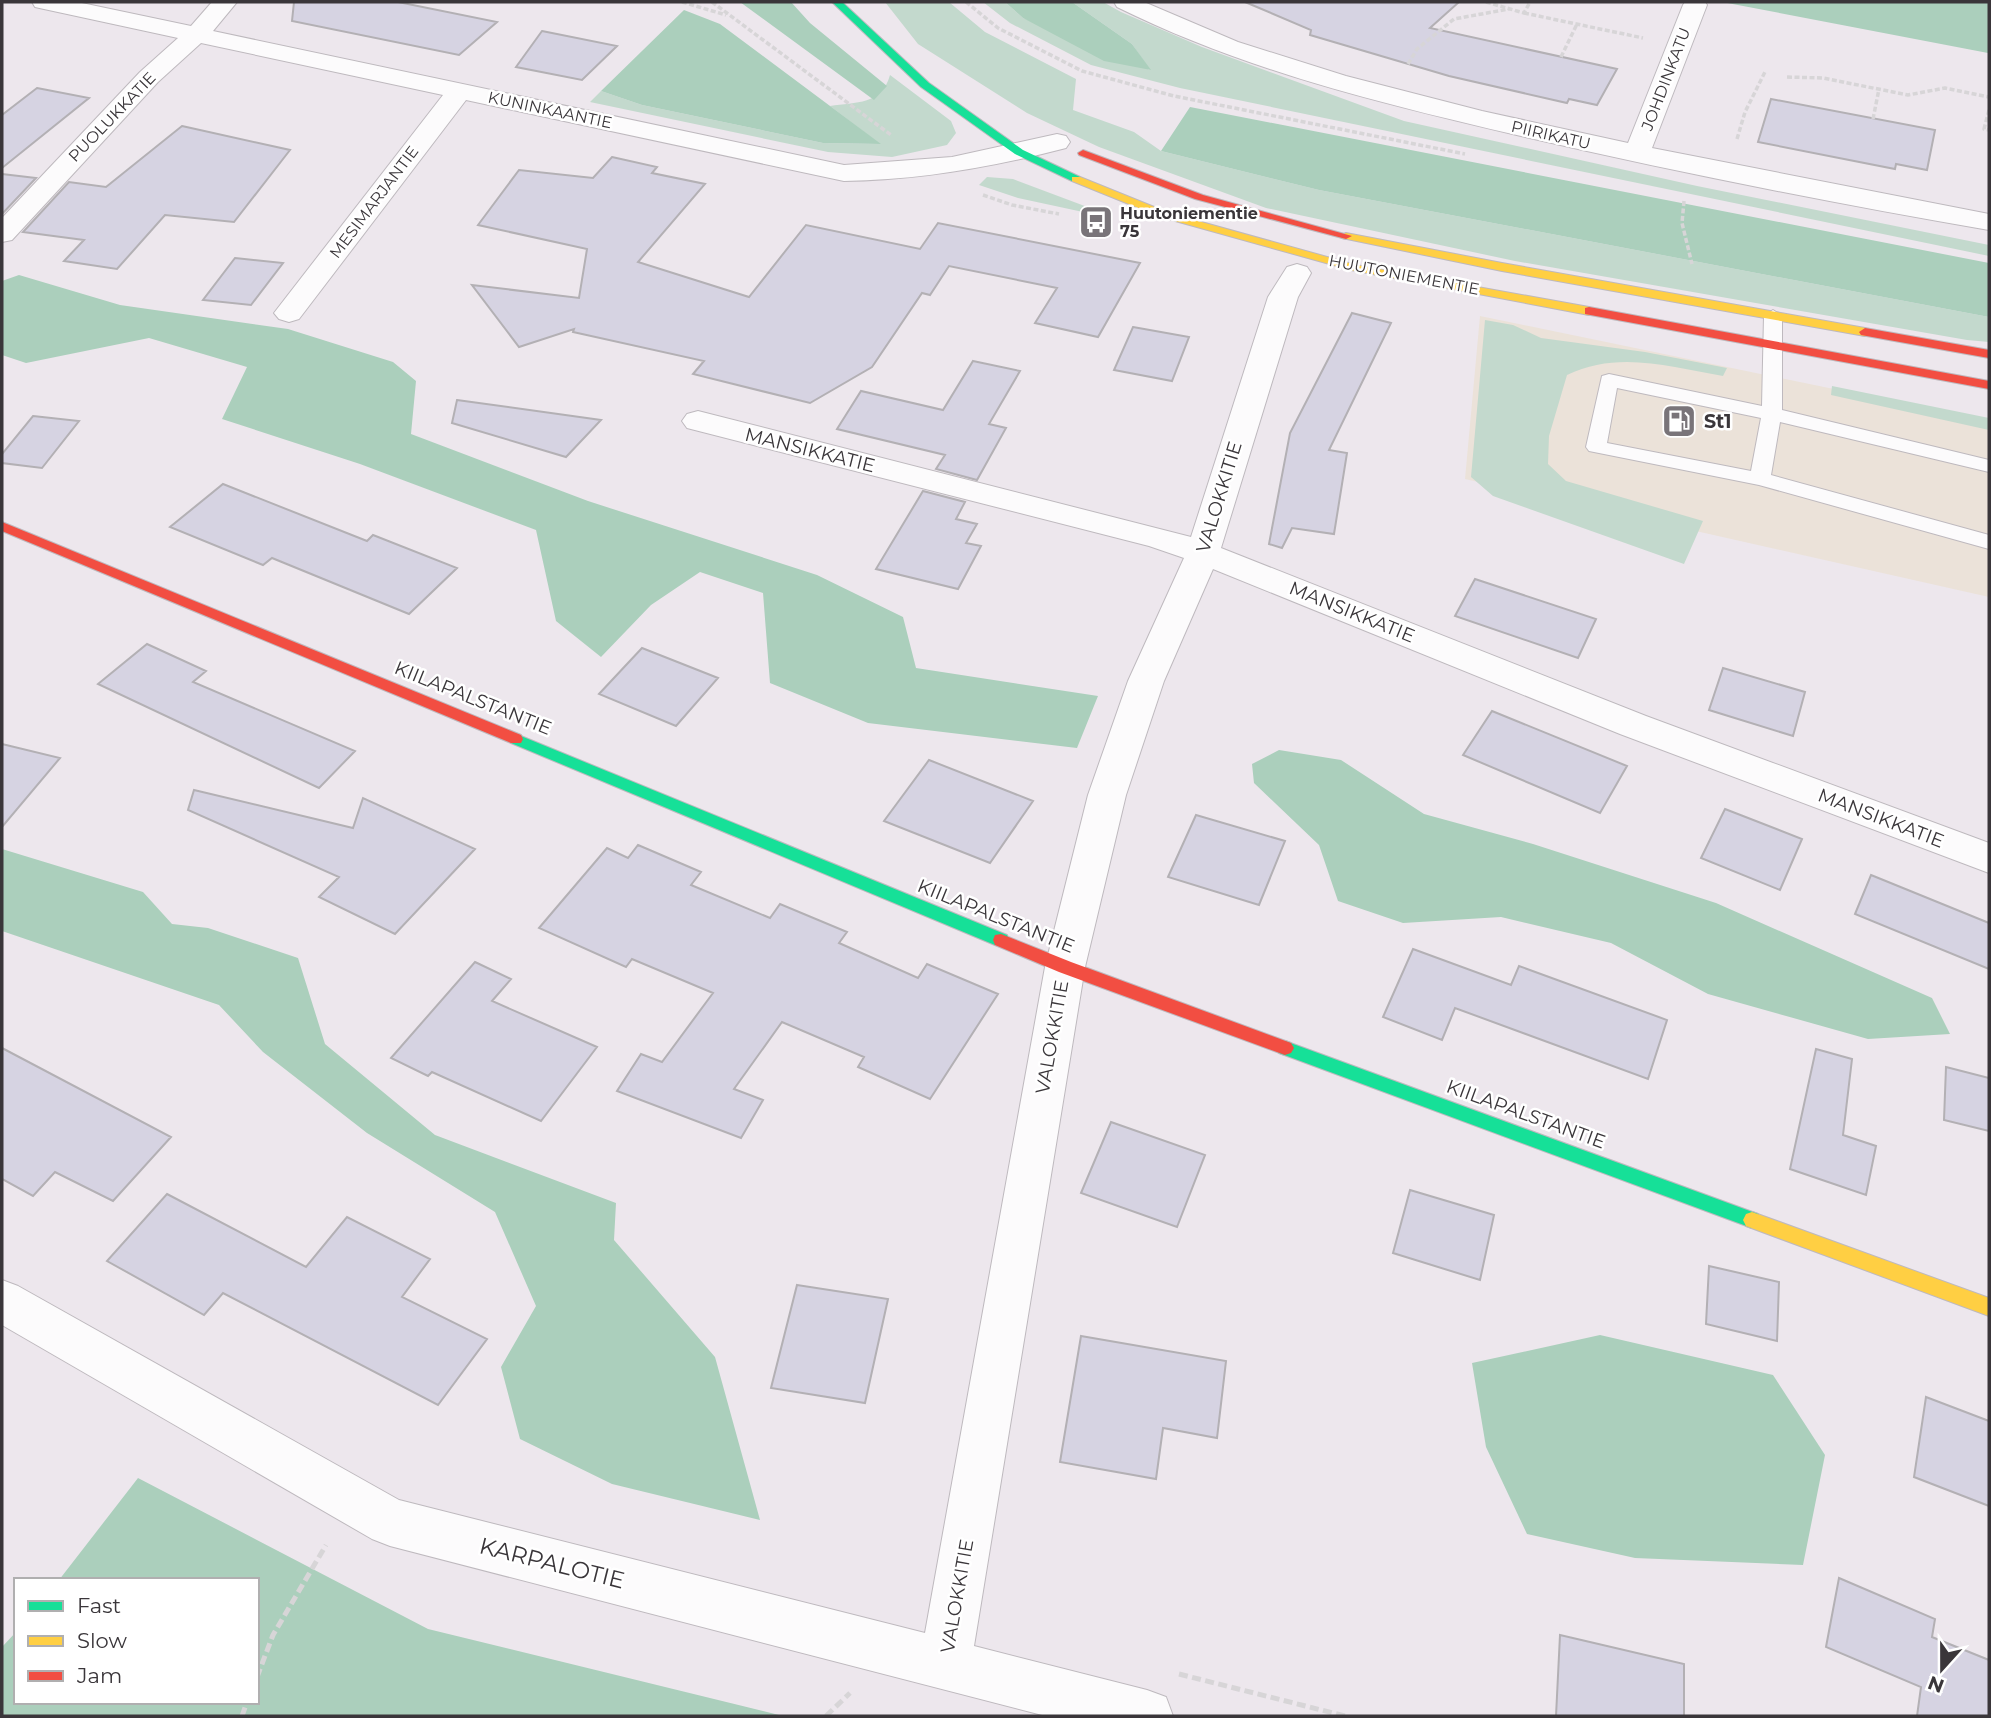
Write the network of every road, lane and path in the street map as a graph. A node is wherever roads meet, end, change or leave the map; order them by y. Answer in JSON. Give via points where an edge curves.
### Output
{"nodes":[{"id":1,"x":44,"y":2,"type":"edge"},
{"id":2,"x":225,"y":2,"type":"edge"},
{"id":3,"x":682,"y":2,"type":"edge"},
{"id":4,"x":712,"y":2,"type":"edge"},
{"id":5,"x":836,"y":2,"type":"edge"},
{"id":6,"x":1126,"y":2,"type":"edge"},
{"id":7,"x":1486,"y":2,"type":"edge"},
{"id":8,"x":1530,"y":2,"type":"edge"},
{"id":9,"x":1695,"y":5,"type":"dead end"},
{"id":10,"x":1509,"y":9,"type":"junction"},
{"id":11,"x":1524,"y":13,"type":"junction"},
{"id":12,"x":1577,"y":24,"type":"junction"},
{"id":13,"x":197,"y":33,"type":"junction"},
{"id":14,"x":870,"y":34,"type":"junction"},
{"id":15,"x":1679,"y":45,"type":"junction"},
{"id":16,"x":1561,"y":57,"type":"dead end"},
{"id":17,"x":1405,"y":68,"type":"dead end"},
{"id":18,"x":1765,"y":72,"type":"dead end"},
{"id":19,"x":942,"y":77,"type":"dead end"},
{"id":20,"x":1787,"y":77,"type":"dead end"},
{"id":21,"x":1879,"y":89,"type":"junction"},
{"id":22,"x":459,"y":90,"type":"junction"},
{"id":23,"x":1989,"y":97,"type":"edge"},
{"id":24,"x":1989,"y":110,"type":"edge"},
{"id":25,"x":1873,"y":119,"type":"dead end"},
{"id":26,"x":1989,"y":130,"type":"edge"},
{"id":27,"x":1046,"y":136,"type":"joint"},
{"id":28,"x":1736,"y":143,"type":"dead end"},
{"id":29,"x":1019,"y":152,"type":"junction"},
{"id":30,"x":1637,"y":153,"type":"junction"},
{"id":31,"x":1685,"y":198,"type":"dead end"},
{"id":32,"x":1989,"y":222,"type":"edge"},
{"id":33,"x":2,"y":234,"type":"edge"},
{"id":34,"x":1297,"y":273,"type":"dead end"},
{"id":35,"x":1701,"y":302,"type":"junction"},
{"id":36,"x":289,"y":313,"type":"dead end"},
{"id":37,"x":1773,"y":316,"type":"junction"},
{"id":38,"x":1774,"y":344,"type":"junction"},
{"id":39,"x":1989,"y":354,"type":"edge"},
{"id":40,"x":1989,"y":385,"type":"edge"},
{"id":41,"x":1772,"y":414,"type":"junction"},
{"id":42,"x":698,"y":421,"type":"dead end"},
{"id":43,"x":1989,"y":466,"type":"edge"},
{"id":44,"x":1760,"y":479,"type":"junction"},
{"id":45,"x":2,"y":526,"type":"edge"},
{"id":46,"x":1989,"y":542,"type":"edge"},
{"id":47,"x":1203,"y":553,"type":"junction"},
{"id":48,"x":1989,"y":858,"type":"edge"},
{"id":49,"x":1065,"y":967,"type":"junction"},
{"id":50,"x":2,"y":1301,"type":"edge"},
{"id":51,"x":1989,"y":1307,"type":"edge"},
{"id":52,"x":352,"y":1500,"type":"junction"},
{"id":53,"x":945,"y":1665,"type":"junction"},
{"id":54,"x":1167,"y":1671,"type":"dead end"},
{"id":55,"x":259,"y":1672,"type":"edge"},
{"id":56,"x":853,"y":1690,"type":"dead end"},
{"id":57,"x":826,"y":1716,"type":"edge"},
{"id":58,"x":1147,"y":1716,"type":"edge"},
{"id":59,"x":1345,"y":1716,"type":"edge"}],
"edges":[{"from":1,"to":13,"type":"street","name":"KUNINKAANTIE"},
{"from":2,"to":13,"type":"street","name":"PUOLUKKATIE"},
{"from":3,"to":4,"type":"path","via":[[730,16]]},
{"from":5,"to":14,"type":"main road","name":"HUUTONIEMENTIE"},
{"from":6,"to":30,"type":"street","name":"PIIRIKATU","via":[[1235,50],[1335,81]]},
{"from":7,"to":10,"type":"path"},
{"from":8,"to":11,"type":"path"},
{"from":9,"to":15,"type":"street","name":"JOHDINKATU"},
{"from":10,"to":11,"type":"path"},
{"from":10,"to":17,"type":"path","via":[[1454,19],[1417,49]]},
{"from":11,"to":12,"type":"path"},
{"from":12,"to":15,"type":"path"},
{"from":12,"to":16,"type":"path"},
{"from":13,"to":22,"type":"street","name":"KUNINKAANTIE"},
{"from":13,"to":33,"type":"street","name":"PUOLUKKATIE","via":[[149,77]]},
{"from":14,"to":19,"type":"main road","name":"HUUTONIEMENTIE"},
{"from":14,"to":29,"type":"main road","name":"HUUTONIEMENTIE","via":[[925,85]]},
{"from":15,"to":30,"type":"street","name":"JOHDINKATU"},
{"from":18,"to":28,"type":"path"},
{"from":20,"to":21,"type":"path","via":[[1823,78]]},
{"from":21,"to":23,"type":"path","via":[[1908,94],[1945,88]]},
{"from":21,"to":25,"type":"path"},
{"from":22,"to":29,"type":"street","name":"KUNINKAANTIE","via":[[845,173],[937,169]]},
{"from":22,"to":36,"type":"street","name":"MESIMARJANTIE"},
{"from":24,"to":26,"type":"path","via":[[1984,129]]},
{"from":27,"to":29,"type":"street","name":"KUNINKAANTIE"},
{"from":27,"to":35,"type":"main road","name":"HUUTONIEMENTIE","via":[[1118,169],[1262,215],[1403,249]]},
{"from":29,"to":38,"type":"main road","name":"HUUTONIEMENTIE","via":[[1165,215],[1355,268]]},
{"from":30,"to":32,"type":"street","name":"PIIRIKATU"},
{"from":31,"to":35,"type":"path","via":[[1682,223]]},
{"from":34,"to":47,"type":"street","name":"VALOKKITIE","via":[[1283,298]]},
{"from":35,"to":37,"type":"main road","name":"HUUTONIEMENTIE"},
{"from":37,"to":38,"type":"lane"},
{"from":37,"to":39,"type":"main road","name":"HUUTONIEMENTIE"},
{"from":38,"to":40,"type":"main road","name":"HUUTONIEMENTIE"},
{"from":38,"to":41,"type":"lane","via":[[1770,358]]},
{"from":41,"to":43,"type":"lane"},
{"from":41,"to":44,"type":"lane"},
{"from":41,"to":44,"type":"lane","via":[[1609,380],[1597,447]]},
{"from":42,"to":47,"type":"street","name":"MANSIKKATIE"},
{"from":44,"to":46,"type":"lane"},
{"from":45,"to":49,"type":"main road","name":"KIILAPALSTANTIE"},
{"from":47,"to":48,"type":"street","name":"MANSIKKATIE","via":[[1633,725]]},
{"from":47,"to":49,"type":"street","name":"VALOKKITIE","via":[[1146,681],[1107,794]]},
{"from":49,"to":51,"type":"main road","name":"KIILAPALSTANTIE"},
{"from":49,"to":53,"type":"street","name":"VALOKKITIE"},
{"from":50,"to":52,"type":"street","name":"KARPALOTIE"},
{"from":52,"to":53,"type":"street","name":"KARPALOTIE","via":[[390,1521]]},
{"from":52,"to":55,"type":"path","via":[[273,1635]]},
{"from":53,"to":58,"type":"street","name":"KARPALOTIE"},
{"from":54,"to":59,"type":"path"},
{"from":56,"to":57,"type":"path"}]}
